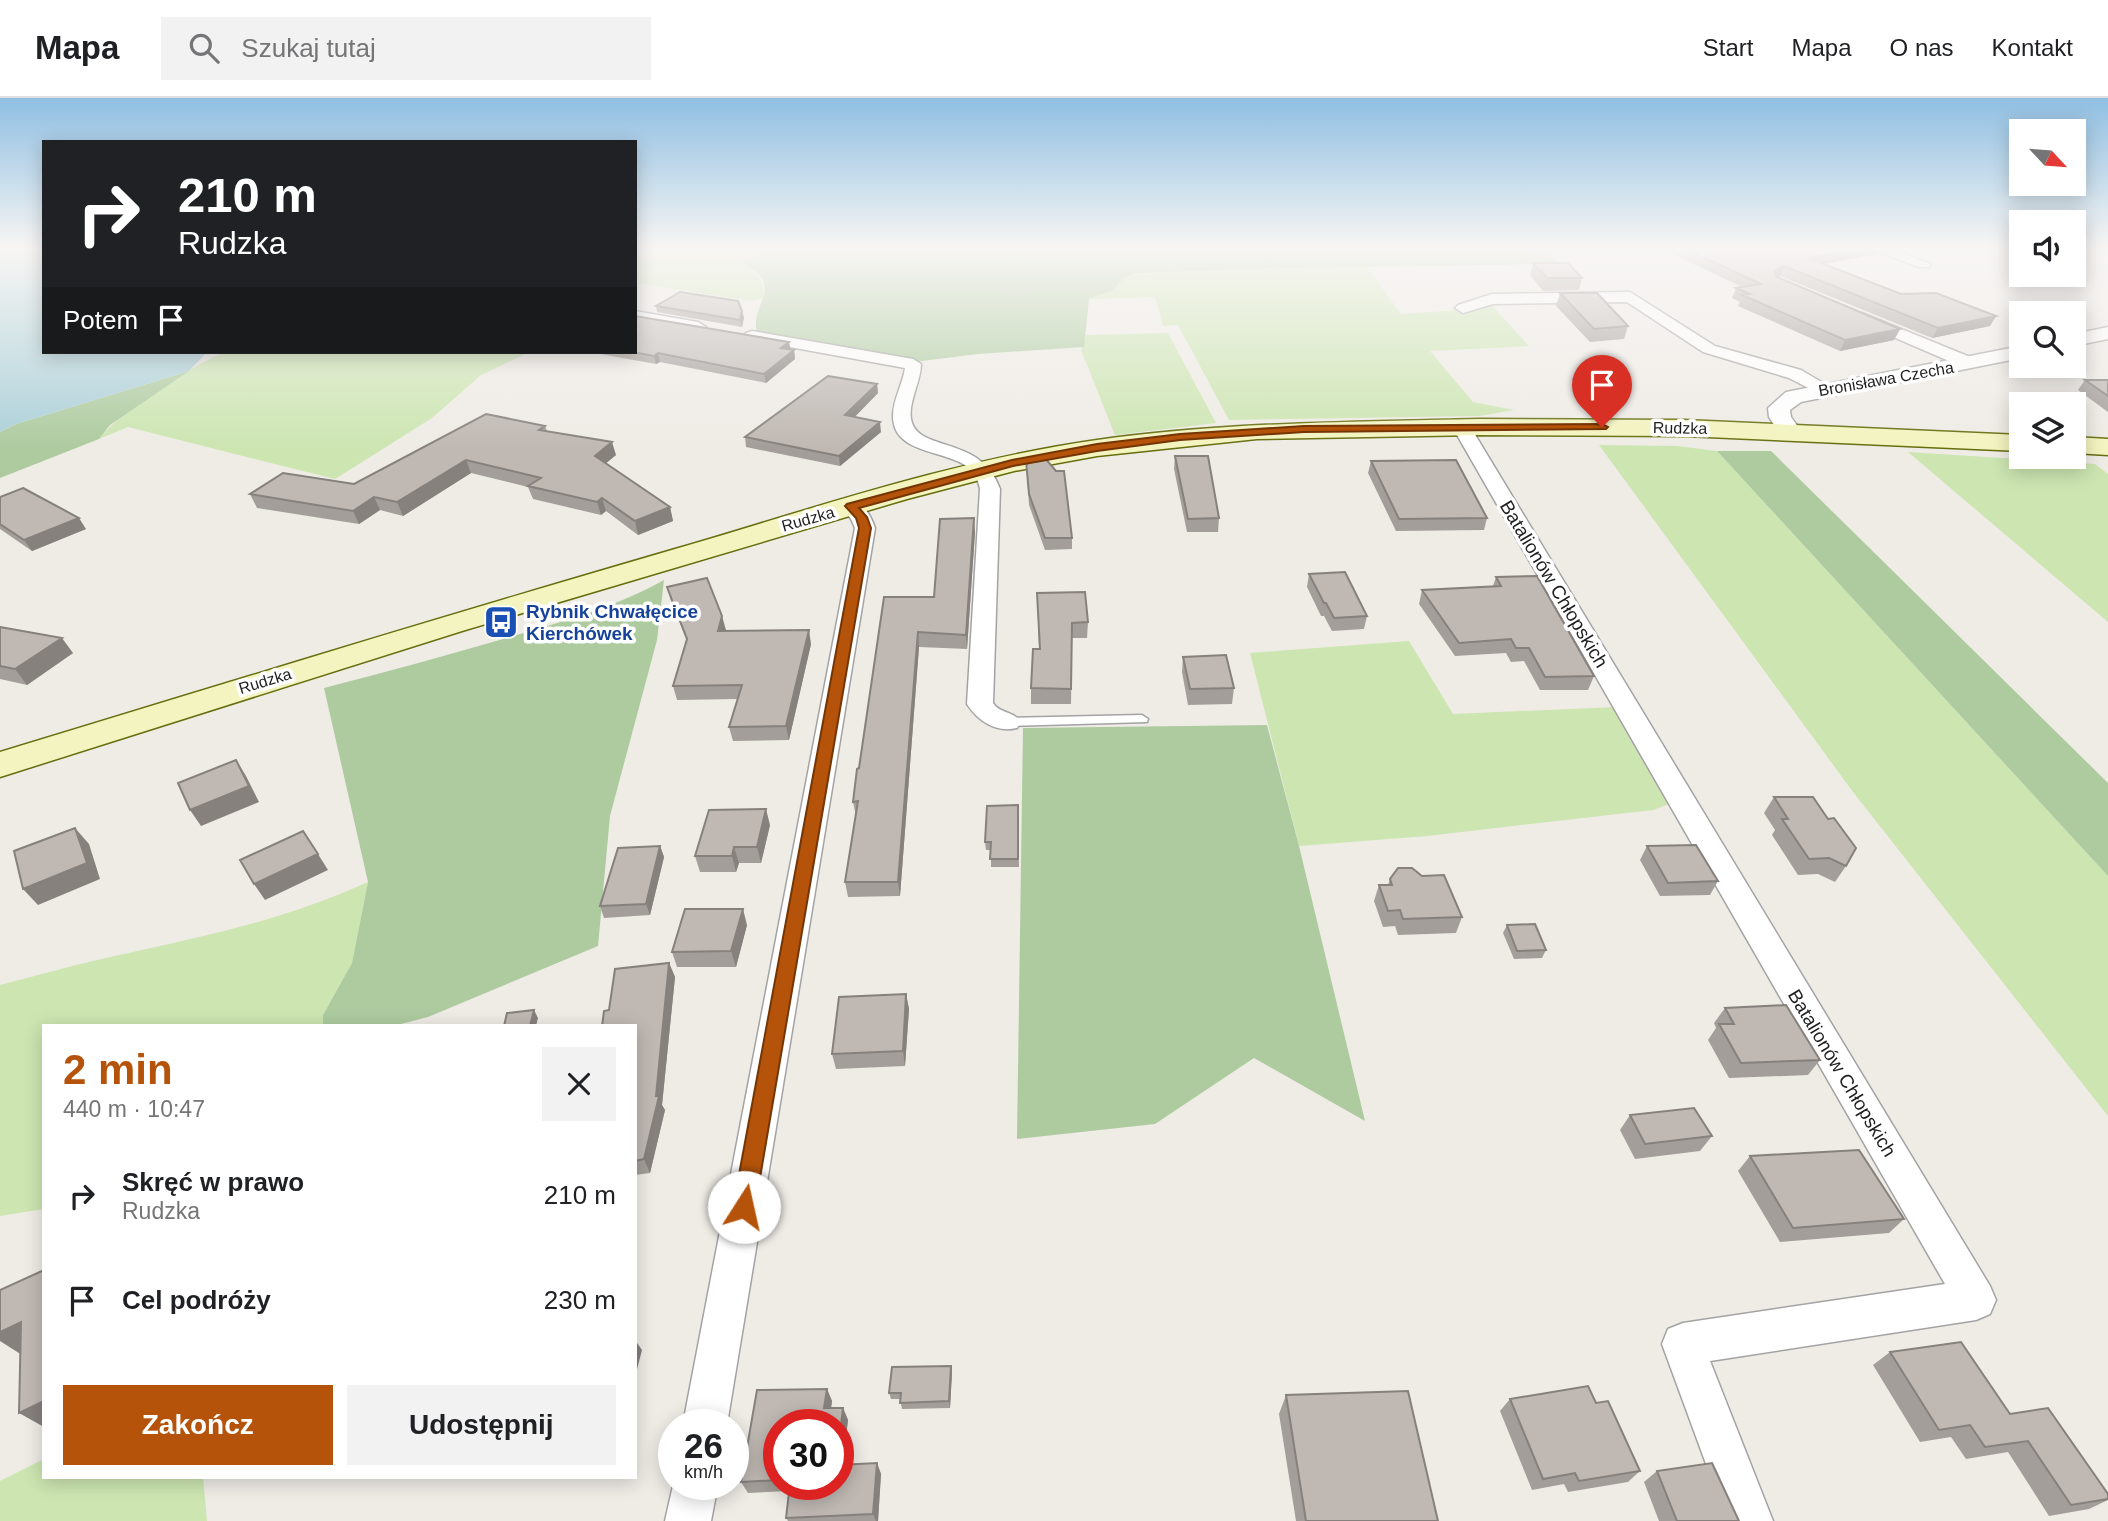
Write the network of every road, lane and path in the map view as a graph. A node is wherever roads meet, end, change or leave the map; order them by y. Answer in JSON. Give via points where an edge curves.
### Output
{"nodes":[{"id":1,"x":1658,"y":315,"type":"edge"},
{"id":2,"x":1858,"y":315,"type":"edge"},
{"id":3,"x":637,"y":316,"type":"edge"},
{"id":4,"x":715,"y":330,"type":"edge"},
{"id":5,"x":2108,"y":333,"type":"edge"},
{"id":6,"x":741,"y":334,"type":"edge"},
{"id":7,"x":2086,"y":338,"type":"edge"},
{"id":8,"x":2009,"y":355,"type":"edge"},
{"id":9,"x":1969,"y":363,"type":"junction"},
{"id":10,"x":1826,"y":390,"type":"junction"},
{"id":11,"x":1462,"y":428,"type":"junction"},
{"id":12,"x":1789,"y":431,"type":"junction"},
{"id":13,"x":2009,"y":442,"type":"edge"},
{"id":14,"x":2086,"y":446,"type":"edge"},
{"id":15,"x":2108,"y":447,"type":"edge"},
{"id":16,"x":982,"y":470,"type":"junction"},
{"id":17,"x":851,"y":506,"type":"junction"},
{"id":18,"x":1142,"y":719,"type":"dead end"},
{"id":19,"x":1008,"y":722,"type":"joint"},
{"id":20,"x":0,"y":765,"type":"edge"},
{"id":21,"x":708,"y":1409,"type":"edge"},
{"id":22,"x":692,"y":1500,"type":"edge"},
{"id":23,"x":688,"y":1521,"type":"edge"},
{"id":24,"x":1750,"y":1521,"type":"edge"}],
"edges":[{"from":1,"to":10,"type":"street","via":[[1709,349],[1795,374]]},
{"from":2,"to":9,"type":"street"},
{"from":3,"to":4,"type":"street"},
{"from":5,"to":7,"type":"street"},
{"from":6,"to":16,"type":"street","via":[[913,364],[904,402],[903,422],[908,432]]},
{"from":8,"to":9,"type":"street","name":"Bronisława Czecha"},
{"from":9,"to":10,"type":"street","name":"Bronisława Czecha"},
{"from":10,"to":12,"type":"street","name":"Bronisława Czecha","via":[[1782,404],[1780,417]]},
{"from":11,"to":12,"type":"main road","name":"Rudzka"},
{"from":11,"to":16,"type":"main road","name":"Rudzka","via":[[1212,434],[1106,446]]},
{"from":11,"to":24,"type":"street","name":"Batalionów Chłopskich","via":[[1976,1300],[1683,1344]]},
{"from":12,"to":13,"type":"main road","name":"Rudzka"},
{"from":14,"to":15,"type":"main road"},
{"from":16,"to":17,"type":"main road","name":"Rudzka"},
{"from":16,"to":19,"type":"street","via":[[990,489],[979,704],[988,715]]},
{"from":17,"to":20,"type":"main road","name":"Rudzka","via":[[463,620]]},
{"from":17,"to":21,"type":"street","via":[[865,528]]},
{"from":18,"to":19,"type":"lane"},
{"from":22,"to":23,"type":"street"}]}
